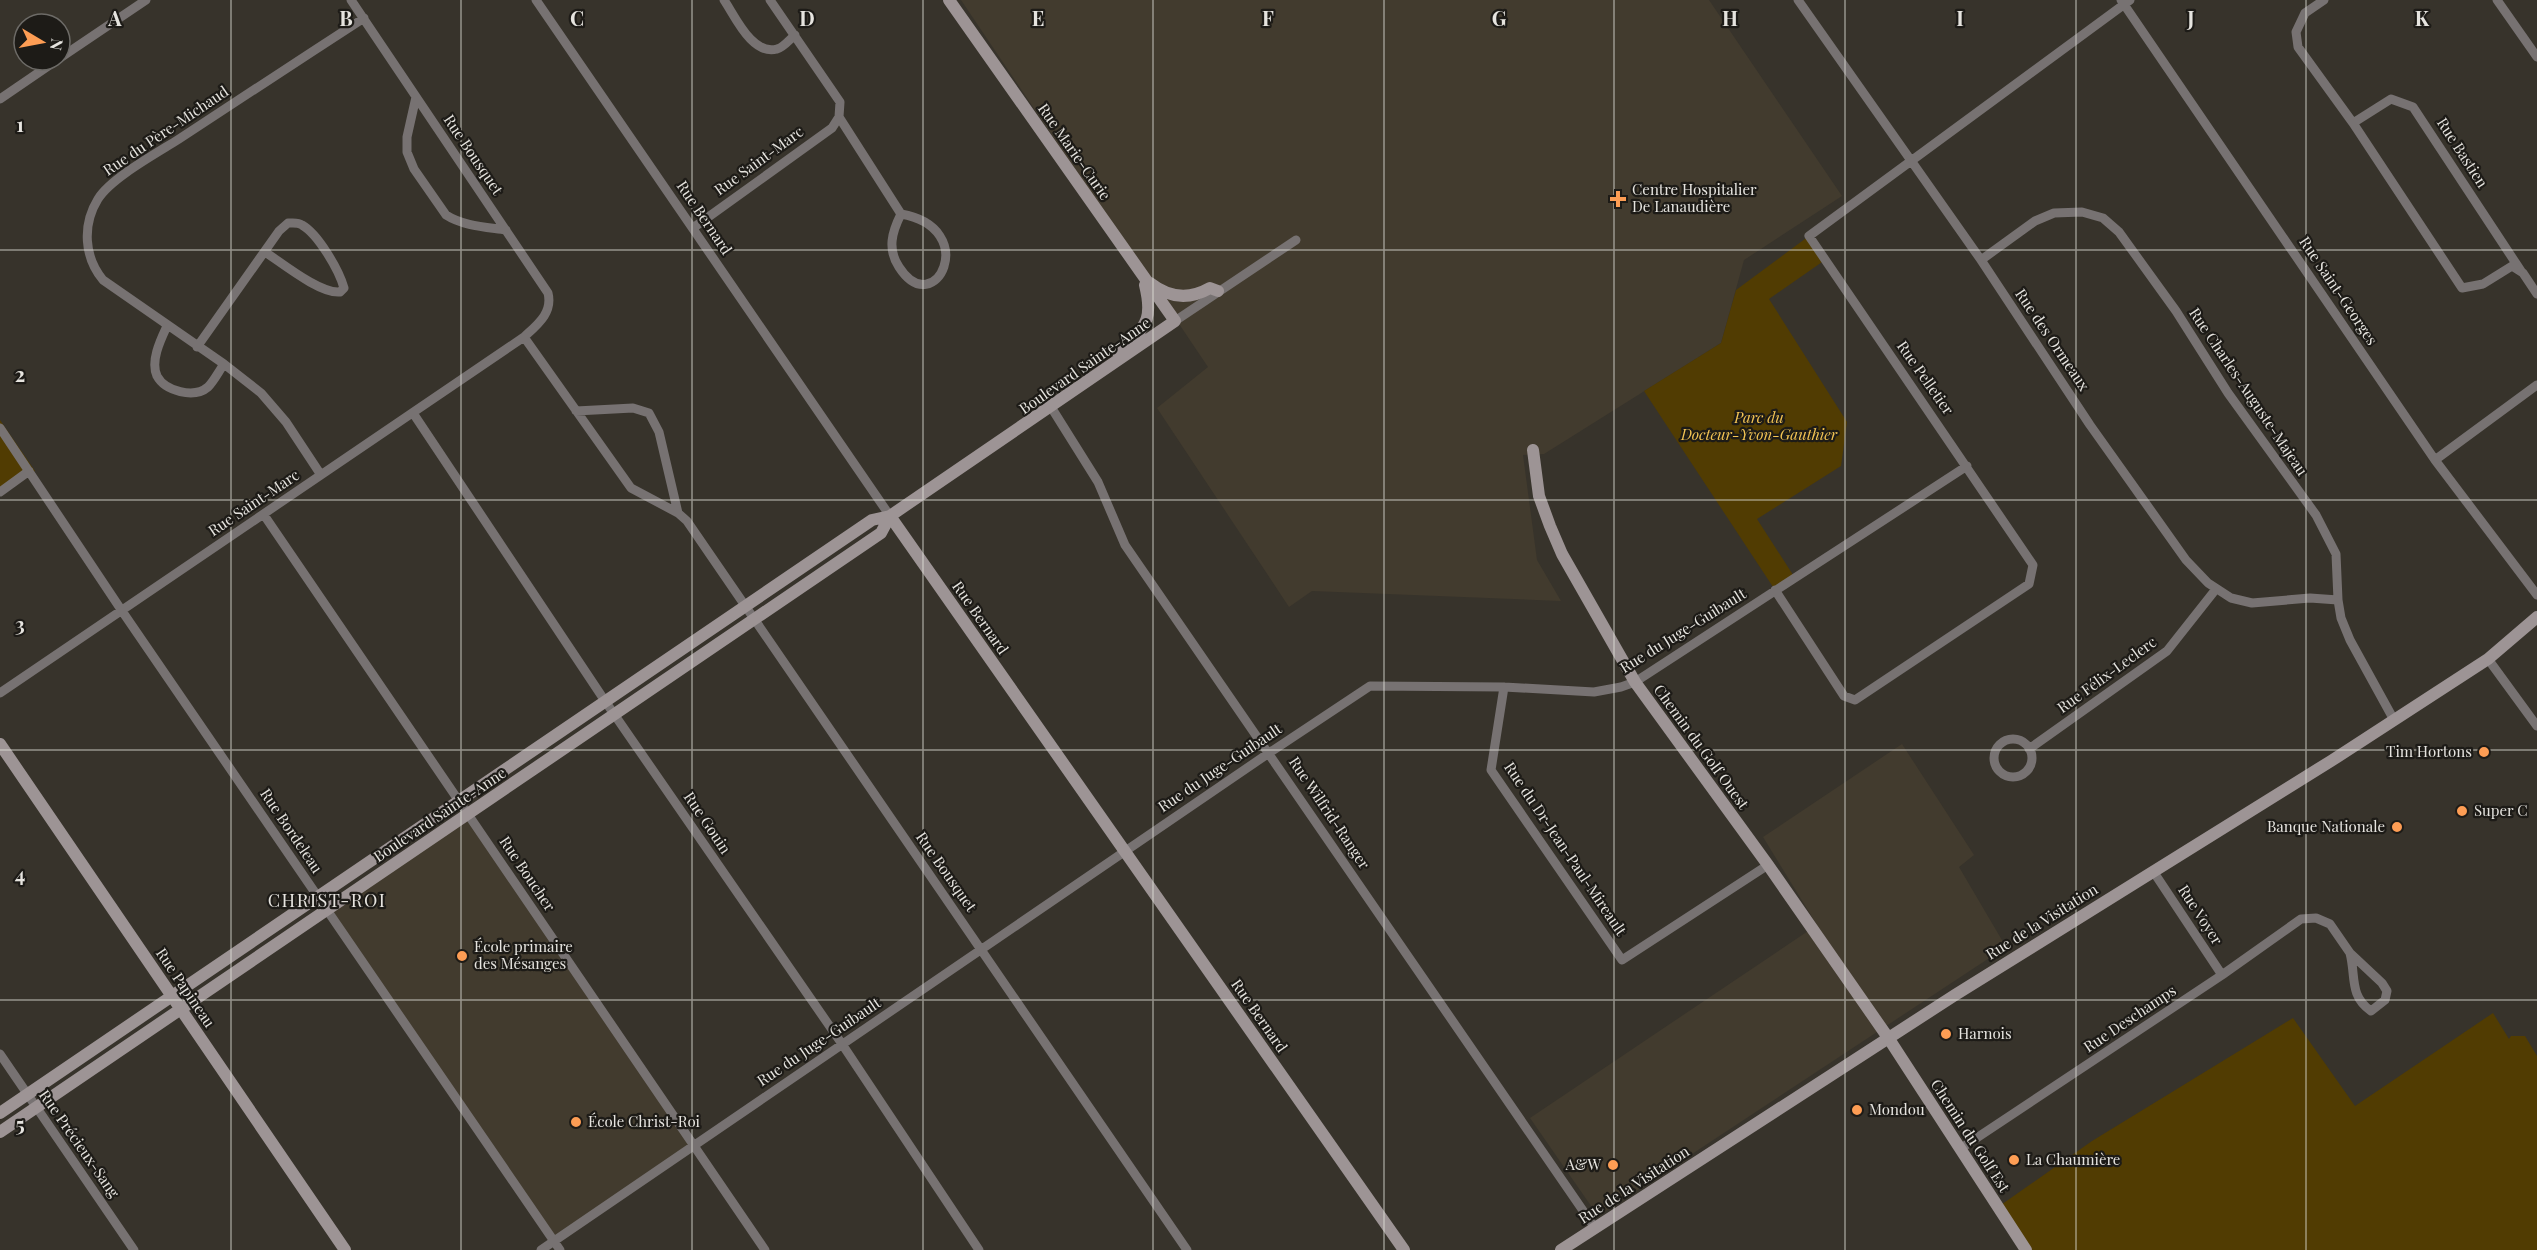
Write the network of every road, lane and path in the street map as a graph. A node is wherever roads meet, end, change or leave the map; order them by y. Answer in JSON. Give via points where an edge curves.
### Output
{"nodes":[{"id":1,"x":145,"y":0,"type":"edge"},
{"id":2,"x":351,"y":0,"type":"edge"},
{"id":3,"x":536,"y":0,"type":"edge"},
{"id":4,"x":724,"y":0,"type":"edge"},
{"id":5,"x":770,"y":0,"type":"edge"},
{"id":6,"x":949,"y":0,"type":"edge"},
{"id":7,"x":1798,"y":0,"type":"edge"},
{"id":8,"x":2324,"y":0,"type":"edge"},
{"id":9,"x":2497,"y":0,"type":"edge"},
{"id":10,"x":2125,"y":2,"type":"edge"},
{"id":11,"x":364,"y":18,"type":"junction"},
{"id":12,"x":795,"y":35,"type":"junction"},
{"id":13,"x":72,"y":50,"type":"edge"},
{"id":14,"x":2537,"y":57,"type":"edge"},
{"id":15,"x":40,"y":72,"type":"edge"},
{"id":16,"x":416,"y":97,"type":"junction"},
{"id":17,"x":0,"y":99,"type":"edge"},
{"id":18,"x":839,"y":117,"type":"junction"},
{"id":19,"x":2353,"y":123,"type":"junction"},
{"id":20,"x":1910,"y":160,"type":"junction"},
{"id":21,"x":901,"y":214,"type":"junction"},
{"id":22,"x":693,"y":228,"type":"junction"},
{"id":23,"x":506,"y":230,"type":"junction"},
{"id":24,"x":1296,"y":240,"type":"dead end"},
{"id":25,"x":265,"y":252,"type":"junction"},
{"id":26,"x":1981,"y":260,"type":"junction"},
{"id":27,"x":1135,"y":265,"type":"junction"},
{"id":28,"x":2523,"y":273,"type":"junction"},
{"id":29,"x":1144,"y":278,"type":"junction"},
{"id":30,"x":1218,"y":291,"type":"junction"},
{"id":31,"x":2537,"y":294,"type":"edge"},
{"id":32,"x":1175,"y":321,"type":"junction"},
{"id":33,"x":167,"y":326,"type":"junction"},
{"id":34,"x":524,"y":338,"type":"junction"},
{"id":35,"x":197,"y":347,"type":"junction"},
{"id":36,"x":224,"y":364,"type":"junction"},
{"id":37,"x":1110,"y":366,"type":"junction"},
{"id":38,"x":2537,"y":385,"type":"edge"},
{"id":39,"x":1051,"y":407,"type":"junction"},
{"id":40,"x":576,"y":411,"type":"junction"},
{"id":41,"x":413,"y":413,"type":"junction"},
{"id":42,"x":0,"y":428,"type":"edge"},
{"id":43,"x":1533,"y":450,"type":"dead end"},
{"id":44,"x":2435,"y":460,"type":"junction"},
{"id":45,"x":1967,"y":466,"type":"junction"},
{"id":46,"x":29,"y":471,"type":"junction"},
{"id":47,"x":321,"y":475,"type":"junction"},
{"id":48,"x":0,"y":492,"type":"edge"},
{"id":49,"x":678,"y":513,"type":"junction"},
{"id":50,"x":264,"y":515,"type":"junction"},
{"id":51,"x":890,"y":516,"type":"junction"},
{"id":52,"x":2216,"y":589,"type":"junction"},
{"id":53,"x":1775,"y":590,"type":"junction"},
{"id":54,"x":2537,"y":595,"type":"edge"},
{"id":55,"x":2337,"y":600,"type":"junction"},
{"id":56,"x":744,"y":608,"type":"junction"},
{"id":57,"x":122,"y":611,"type":"junction"},
{"id":58,"x":2537,"y":617,"type":"edge"},
{"id":59,"x":753,"y":620,"type":"junction"},
{"id":60,"x":2488,"y":658,"type":"junction"},
{"id":61,"x":1635,"y":682,"type":"junction"},
{"id":62,"x":1504,"y":687,"type":"junction"},
{"id":63,"x":0,"y":693,"type":"edge"},
{"id":64,"x":605,"y":701,"type":"junction"},
{"id":65,"x":614,"y":715,"type":"junction"},
{"id":66,"x":2394,"y":720,"type":"junction"},
{"id":67,"x":2537,"y":726,"type":"edge"},
{"id":68,"x":0,"y":744,"type":"edge"},
{"id":69,"x":2029,"y":749,"type":"junction"},
{"id":70,"x":1269,"y":753,"type":"junction"},
{"id":71,"x":459,"y":800,"type":"junction"},
{"id":72,"x":468,"y":814,"type":"junction"},
{"id":73,"x":1125,"y":851,"type":"junction"},
{"id":74,"x":1768,"y":865,"type":"junction"},
{"id":75,"x":2153,"y":871,"type":"junction"},
{"id":76,"x":318,"y":897,"type":"junction"},
{"id":77,"x":328,"y":910,"type":"junction"},
{"id":78,"x":983,"y":950,"type":"junction"},
{"id":79,"x":2350,"y":953,"type":"junction"},
{"id":80,"x":2222,"y":975,"type":"junction"},
{"id":81,"x":172,"y":997,"type":"junction"},
{"id":82,"x":181,"y":1010,"type":"junction"},
{"id":83,"x":1889,"y":1038,"type":"junction"},
{"id":84,"x":842,"y":1044,"type":"junction"},
{"id":85,"x":0,"y":1054,"type":"edge"},
{"id":86,"x":27,"y":1095,"type":"junction"},
{"id":87,"x":36,"y":1108,"type":"junction"},
{"id":88,"x":0,"y":1113,"type":"edge"},
{"id":89,"x":0,"y":1132,"type":"edge"},
{"id":90,"x":694,"y":1145,"type":"junction"},
{"id":91,"x":1960,"y":1149,"type":"junction"},
{"id":92,"x":1594,"y":1228,"type":"junction"},
{"id":93,"x":554,"y":1241,"type":"junction"},
{"id":94,"x":134,"y":1250,"type":"edge"},
{"id":95,"x":345,"y":1250,"type":"edge"},
{"id":96,"x":541,"y":1250,"type":"edge"},
{"id":97,"x":560,"y":1250,"type":"edge"},
{"id":98,"x":765,"y":1250,"type":"edge"},
{"id":99,"x":979,"y":1250,"type":"edge"},
{"id":100,"x":1187,"y":1250,"type":"edge"},
{"id":101,"x":1404,"y":1250,"type":"edge"},
{"id":102,"x":1561,"y":1250,"type":"edge"},
{"id":103,"x":2025,"y":1250,"type":"edge"}],
"edges":[{"from":1,"to":13,"type":"street"},
{"from":2,"to":11,"type":"street","name":"Rue Bousquet"},
{"from":3,"to":22,"type":"street","name":"Rue Bernard"},
{"from":4,"to":12,"type":"street","via":[[752,40],[762,47],[778,50]]},
{"from":5,"to":12,"type":"street"},
{"from":6,"to":27,"type":"street","name":"Rue Marie-Curie"},
{"from":7,"to":20,"type":"street","name":"Rue des Ormeaux"},
{"from":8,"to":19,"type":"street","via":[[2305,13],[2296,32],[2298,47]]},
{"from":9,"to":14,"type":"street"},
{"from":10,"to":20,"type":"street","name":"Rue Pelletier"},
{"from":10,"to":44,"type":"street","name":"Rue Saint-Georges"},
{"from":11,"to":16,"type":"street","name":"Rue Bousquet"},
{"from":11,"to":33,"type":"street","name":"Rue du Père-Michaud","via":[[144,162],[105,190],[98,200],[89,220],[87,239],[93,269]]},
{"from":12,"to":18,"type":"street","via":[[840,102]]},
{"from":15,"to":17,"type":"street"},
{"from":16,"to":23,"type":"street","name":"Rue Bousquet"},
{"from":16,"to":23,"type":"street","via":[[406,147],[414,169],[446,215],[463,223]]},
{"from":18,"to":21,"type":"street"},
{"from":18,"to":22,"type":"street","name":"Rue Saint-Marc","via":[[832,128]]},
{"from":19,"to":28,"type":"street","via":[[2462,288],[2482,284],[2512,266]]},
{"from":19,"to":28,"type":"street","name":"Rue Bastien","via":[[2391,99],[2413,107]]},
{"from":20,"to":26,"type":"street","name":"Rue des Ormeaux"},
{"from":20,"to":45,"type":"street","name":"Rue Pelletier","via":[[1809,236]]},
{"from":21,"to":21,"type":"street","via":[[892,232],[892,253],[909,278],[929,284],[940,277],[946,263],[945,246],[927,225]]},
{"from":22,"to":51,"type":"street","name":"Rue Bernard"},
{"from":23,"to":34,"type":"street","name":"Rue Bousquet","via":[[548,293],[550,303],[545,316]]},
{"from":24,"to":30,"type":"street","name":"Boulevard Sainte-Anne"},
{"from":25,"to":25,"type":"street","via":[[288,223],[299,223],[318,241],[341,275],[344,288],[334,293],[322,288]]},
{"from":25,"to":35,"type":"street"},
{"from":26,"to":52,"type":"street","name":"Rue des Ormeaux","via":[[2090,425],[2186,560]]},
{"from":26,"to":55,"type":"street","name":"Rue Charles-Auguste-Majeau","via":[[2035,220],[2054,213],[2082,212],[2103,218],[2119,232],[2316,515],[2336,554]]},
{"from":27,"to":29,"type":"street","name":"Rue Marie-Curie"},
{"from":27,"to":37,"type":"street","via":[[1148,298],[1147,319],[1138,336]]},
{"from":28,"to":31,"type":"street","name":"Rue Bastien"},
{"from":29,"to":30,"type":"street","via":[[1172,294],[1197,295],[1210,288]]},
{"from":29,"to":32,"type":"street","name":"Rue Marie-Curie"},
{"from":30,"to":32,"type":"street","name":"Boulevard Sainte-Anne"},
{"from":32,"to":37,"type":"street","name":"Boulevard Sainte-Anne"},
{"from":33,"to":35,"type":"street","name":"Rue du Père-Michaud"},
{"from":33,"to":36,"type":"street","via":[[158,344],[155,365],[157,376],[166,385],[181,393],[202,390]]},
{"from":34,"to":40,"type":"street","name":"Rue Bousquet"},
{"from":34,"to":41,"type":"street","name":"Rue Saint-Marc"},
{"from":35,"to":36,"type":"street","name":"Rue du Père-Michaud"},
{"from":36,"to":47,"type":"street","name":"Rue du Père-Michaud","via":[[261,393],[286,422]]},
{"from":37,"to":39,"type":"street","name":"Boulevard Sainte-Anne"},
{"from":38,"to":44,"type":"street"},
{"from":39,"to":51,"type":"street","name":"Boulevard Sainte-Anne"},
{"from":39,"to":70,"type":"street","name":"Rue Wilfrid-Ranger","via":[[1098,482],[1125,545]]},
{"from":40,"to":49,"type":"street","name":"Rue Bousquet","via":[[631,488]]},
{"from":40,"to":49,"type":"street","name":"Rue Bousquet","via":[[633,408],[649,413],[659,432]]},
{"from":41,"to":47,"type":"street","name":"Rue Saint-Marc"},
{"from":41,"to":64,"type":"street","name":"Rue Gouin"},
{"from":42,"to":46,"type":"street","name":"Rue Bordeleau"},
{"from":43,"to":61,"type":"street","name":"Chemin du Golf Ouest","via":[[1539,496],[1562,554]]},
{"from":44,"to":54,"type":"street","name":"Rue Saint-Georges"},
{"from":45,"to":53,"type":"street","name":"Rue du Juge-Guibault"},
{"from":45,"to":53,"type":"street","name":"Rue Pelletier","via":[[2033,565],[2029,584],[1855,700],[1844,696]]},
{"from":46,"to":48,"type":"street"},
{"from":46,"to":57,"type":"street","name":"Rue Bordeleau"},
{"from":47,"to":50,"type":"street","name":"Rue Saint-Marc"},
{"from":49,"to":56,"type":"street","name":"Rue Bousquet"},
{"from":50,"to":57,"type":"street","name":"Rue Saint-Marc"},
{"from":50,"to":71,"type":"street","name":"Rue Boucher"},
{"from":51,"to":56,"type":"street","name":"Boulevard Sainte-Anne","via":[[872,520]]},
{"from":51,"to":59,"type":"street","name":"Boulevard Sainte-Anne","via":[[880,533]]},
{"from":51,"to":73,"type":"street","name":"Rue Bernard"},
{"from":52,"to":55,"type":"street","name":"Rue des Ormeaux","via":[[2252,603]]},
{"from":52,"to":69,"type":"street","name":"Rue Félix-Leclerc","via":[[2167,651]]},
{"from":53,"to":61,"type":"street","name":"Rue du Juge-Guibault"},
{"from":55,"to":66,"type":"street","name":"Rue Charles-Auguste-Majeau","via":[[2350,640]]},
{"from":56,"to":59,"type":"street","name":"Rue Bousquet"},
{"from":56,"to":64,"type":"street","name":"Boulevard Sainte-Anne"},
{"from":57,"to":63,"type":"street","name":"Rue Saint-Marc"},
{"from":57,"to":76,"type":"street","name":"Rue Bordeleau"},
{"from":58,"to":60,"type":"street","name":"Rue de la Visitation"},
{"from":59,"to":65,"type":"street","name":"Boulevard Sainte-Anne"},
{"from":59,"to":78,"type":"street","name":"Rue Bousquet"},
{"from":60,"to":66,"type":"street","name":"Rue de la Visitation"},
{"from":60,"to":67,"type":"street"},
{"from":61,"to":62,"type":"street","name":"Rue du Juge-Guibault","via":[[1594,692]]},
{"from":61,"to":74,"type":"street","name":"Chemin du Golf Ouest"},
{"from":62,"to":70,"type":"street","name":"Rue du Juge-Guibault","via":[[1370,686]]},
{"from":62,"to":74,"type":"street","name":"Rue du Dr-Jean-Paul-Mireault","via":[[1491,770],[1622,960]]},
{"from":64,"to":65,"type":"street","name":"Rue Gouin"},
{"from":64,"to":71,"type":"street","name":"Boulevard Sainte-Anne"},
{"from":65,"to":72,"type":"street","name":"Boulevard Sainte-Anne"},
{"from":65,"to":84,"type":"street","name":"Rue Gouin"},
{"from":66,"to":75,"type":"street","name":"Rue de la Visitation"},
{"from":68,"to":81,"type":"street","name":"Rue Papineau"},
{"from":69,"to":69,"type":"street","via":[[2030,767],[2020,776],[2008,777],[1998,770],[1994,758],[2002,742],[2020,741]]},
{"from":70,"to":73,"type":"street","name":"Rue du Juge-Guibault"},
{"from":70,"to":92,"type":"street","name":"Rue Wilfrid-Ranger"},
{"from":71,"to":72,"type":"street","name":"Rue Boucher"},
{"from":71,"to":76,"type":"street","name":"Boulevard Sainte-Anne"},
{"from":72,"to":77,"type":"street","name":"Boulevard Sainte-Anne"},
{"from":72,"to":90,"type":"street","name":"Rue Boucher"},
{"from":73,"to":78,"type":"street","name":"Rue du Juge-Guibault"},
{"from":73,"to":101,"type":"street","name":"Rue Bernard"},
{"from":74,"to":83,"type":"street","name":"Chemin du Golf Ouest"},
{"from":75,"to":80,"type":"street","name":"Rue Voyer"},
{"from":75,"to":83,"type":"street","name":"Rue de la Visitation"},
{"from":76,"to":77,"type":"street","name":"Rue Bordeleau"},
{"from":76,"to":81,"type":"street","name":"Boulevard Sainte-Anne"},
{"from":77,"to":82,"type":"street","name":"Boulevard Sainte-Anne"},
{"from":77,"to":93,"type":"street","name":"Rue Bordeleau"},
{"from":78,"to":84,"type":"street","name":"Rue du Juge-Guibault"},
{"from":78,"to":100,"type":"street","name":"Rue Bousquet"},
{"from":79,"to":79,"type":"street","via":[[2387,992],[2385,1000],[2371,1011],[2356,997]]},
{"from":79,"to":80,"type":"street","name":"Rue Deschamps","via":[[2330,924],[2316,918],[2301,919]]},
{"from":80,"to":91,"type":"street","name":"Rue Deschamps"},
{"from":81,"to":82,"type":"street","name":"Rue Papineau"},
{"from":81,"to":86,"type":"street","name":"Boulevard Sainte-Anne"},
{"from":82,"to":87,"type":"street","name":"Boulevard Sainte-Anne"},
{"from":82,"to":95,"type":"street","name":"Rue Papineau"},
{"from":83,"to":91,"type":"street","name":"Chemin du Golf Est"},
{"from":83,"to":92,"type":"street","name":"Rue de la Visitation"},
{"from":84,"to":90,"type":"street","name":"Rue du Juge-Guibault"},
{"from":84,"to":99,"type":"street","name":"Rue Gouin"},
{"from":85,"to":86,"type":"street","name":"Rue Précieux-Sang"},
{"from":86,"to":87,"type":"street","name":"Rue Précieux-Sang"},
{"from":86,"to":88,"type":"street","name":"Boulevard Sainte-Anne"},
{"from":87,"to":89,"type":"street","name":"Boulevard Sainte-Anne"},
{"from":87,"to":94,"type":"street","name":"Rue Précieux-Sang"},
{"from":90,"to":93,"type":"street","name":"Rue du Juge-Guibault"},
{"from":90,"to":98,"type":"street","name":"Rue Boucher"},
{"from":91,"to":103,"type":"street","name":"Chemin du Golf Est"},
{"from":92,"to":102,"type":"street","name":"Rue de la Visitation"},
{"from":93,"to":96,"type":"street","name":"Rue du Juge-Guibault"},
{"from":93,"to":97,"type":"street","name":"Rue Bordeleau"}]}
